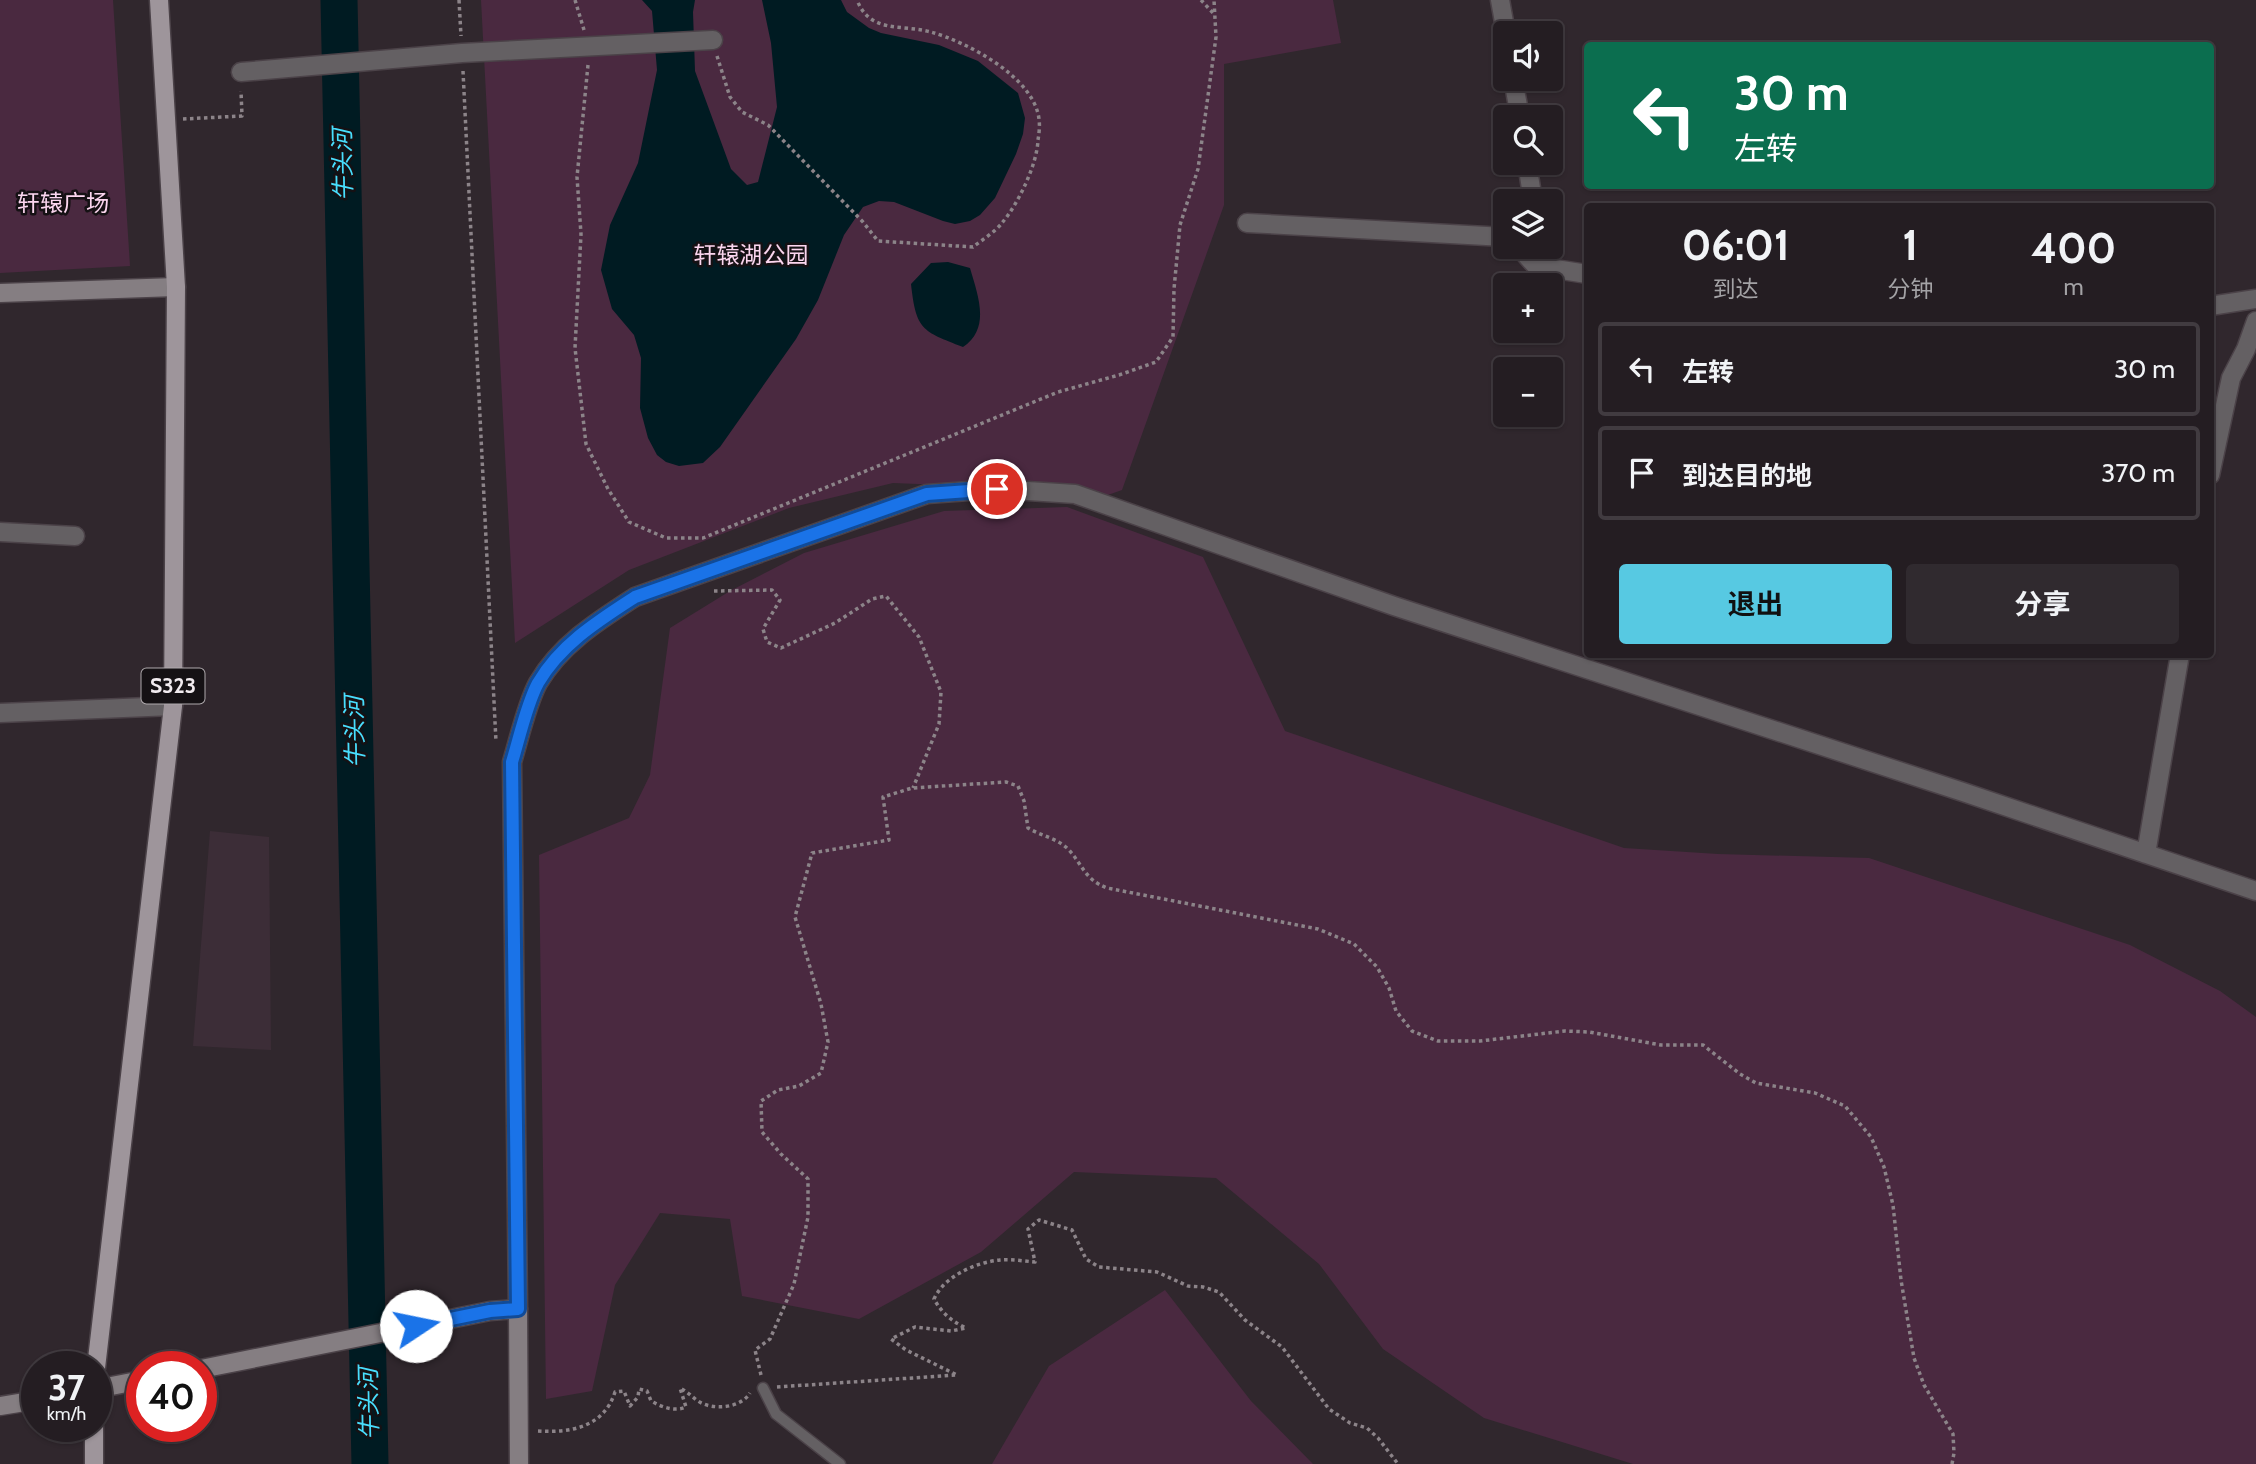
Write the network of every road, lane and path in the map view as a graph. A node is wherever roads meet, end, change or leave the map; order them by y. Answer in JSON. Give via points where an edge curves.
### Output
{"nodes":[{"id":1,"x":159,"y":0,"type":"edge"},
{"id":2,"x":458,"y":0,"type":"edge"},
{"id":3,"x":575,"y":0,"type":"edge"},
{"id":4,"x":857,"y":0,"type":"edge"},
{"id":5,"x":1201,"y":0,"type":"edge"},
{"id":6,"x":1214,"y":0,"type":"edge"},
{"id":7,"x":1500,"y":0,"type":"edge"},
{"id":8,"x":1215,"y":15,"type":"junction"},
{"id":9,"x":1504,"y":21,"type":"edge"},
{"id":10,"x":713,"y":40,"type":"joint"},
{"id":11,"x":589,"y":47,"type":"junction"},
{"id":12,"x":462,"y":53,"type":"junction"},
{"id":13,"x":241,"y":72,"type":"joint"},
{"id":14,"x":166,"y":119,"type":"junction"},
{"id":15,"x":1247,"y":223,"type":"dead end"},
{"id":16,"x":1493,"y":236,"type":"edge"},
{"id":17,"x":1530,"y":259,"type":"edge"},
{"id":18,"x":1584,"y":274,"type":"edge"},
{"id":19,"x":176,"y":287,"type":"junction"},
{"id":20,"x":0,"y":293,"type":"edge"},
{"id":21,"x":2256,"y":299,"type":"edge"},
{"id":22,"x":2214,"y":305,"type":"edge"},
{"id":23,"x":2256,"y":321,"type":"edge"},
{"id":24,"x":2214,"y":456,"type":"edge"},
{"id":25,"x":0,"y":532,"type":"edge"},
{"id":26,"x":75,"y":536,"type":"dead end"},
{"id":27,"x":706,"y":573,"type":"junction"},
{"id":28,"x":2179,"y":658,"type":"edge"},
{"id":29,"x":173,"y":706,"type":"junction"},
{"id":30,"x":0,"y":713,"type":"edge"},
{"id":31,"x":512,"y":762,"type":"junction"},
{"id":32,"x":912,"y":788,"type":"junction"},
{"id":33,"x":2146,"y":854,"type":"junction"},
{"id":34,"x":2256,"y":891,"type":"edge"},
{"id":35,"x":518,"y":1309,"type":"junction"},
{"id":36,"x":98,"y":1351,"type":"edge"},
{"id":37,"x":217,"y":1366,"type":"edge"},
{"id":38,"x":763,"y":1388,"type":"junction"},
{"id":39,"x":21,"y":1403,"type":"edge"},
{"id":40,"x":0,"y":1406,"type":"edge"},
{"id":41,"x":519,"y":1430,"type":"junction"},
{"id":42,"x":94,"y":1442,"type":"edge"},
{"id":43,"x":94,"y":1464,"type":"edge"},
{"id":44,"x":519,"y":1464,"type":"edge"},
{"id":45,"x":840,"y":1464,"type":"edge"},
{"id":46,"x":1398,"y":1464,"type":"edge"},
{"id":47,"x":1952,"y":1464,"type":"edge"}],
"edges":[{"from":1,"to":14,"type":"main road","number":"S323"},
{"from":2,"to":12,"type":"path"},
{"from":3,"to":11,"type":"path"},
{"from":4,"to":10,"type":"path","via":[[873,22],[931,32],[986,55],[1028,93],[1039,117],[1038,152],[1001,224],[973,247],[878,241],[768,125],[742,112],[730,97]]},
{"from":5,"to":8,"type":"path"},
{"from":6,"to":8,"type":"path"},
{"from":7,"to":9,"type":"street"},
{"from":8,"to":11,"type":"path","via":[[1198,169],[1180,225],[1173,337],[1156,362],[1058,392],[703,538],[666,538],[629,522],[586,443],[575,348],[581,234],[577,177]]},
{"from":10,"to":11,"type":"street"},
{"from":11,"to":12,"type":"street"},
{"from":12,"to":13,"type":"street"},
{"from":12,"to":31,"type":"path","via":[[497,748]]},
{"from":13,"to":14,"type":"path","via":[[242,116]]},
{"from":14,"to":19,"type":"main road","number":"S323"},
{"from":15,"to":16,"type":"street"},
{"from":17,"to":18,"type":"street","via":[[1536,266]]},
{"from":19,"to":20,"type":"street"},
{"from":19,"to":29,"type":"main road","number":"S323"},
{"from":21,"to":22,"type":"street"},
{"from":23,"to":24,"type":"street","via":[[2231,377]]},
{"from":25,"to":26,"type":"street"},
{"from":27,"to":31,"type":"street","via":[[635,597],[561,651],[537,685]]},
{"from":27,"to":32,"type":"path","via":[[708,591],[772,590],[780,600],[762,629],[767,642],[781,648],[835,623],[872,599],[886,596],[919,636],[941,692],[939,724]]},
{"from":27,"to":33,"type":"street","via":[[927,494],[997,489],[1075,494],[1394,606]]},
{"from":28,"to":33,"type":"street"},
{"from":29,"to":30,"type":"street"},
{"from":29,"to":36,"type":"main road","number":"S323"},
{"from":31,"to":35,"type":"street"},
{"from":32,"to":38,"type":"path","via":[[883,797],[889,840],[812,853],[795,917],[828,1042],[821,1073],[761,1101],[762,1132],[808,1179],[808,1217],[793,1284],[770,1339],[755,1350]]},
{"from":32,"to":47,"type":"path","via":[[1006,782],[1018,786],[1028,828],[1056,839],[1094,883],[1318,929],[1354,944],[1377,967],[1396,1011],[1412,1031],[1437,1041],[1565,1031],[1661,1045],[1703,1045],[1756,1083],[1815,1093],[1845,1106],[1871,1137],[1886,1175],[1913,1358],[1953,1434]]},
{"from":33,"to":34,"type":"street"},
{"from":35,"to":37,"type":"street"},
{"from":35,"to":41,"type":"street"},
{"from":38,"to":41,"type":"path","via":[[738,1404],[717,1406],[680,1388],[686,1407],[677,1410],[651,1401],[647,1391],[639,1389],[630,1406],[624,1391],[615,1392],[592,1424],[576,1430]]},
{"from":38,"to":45,"type":"lane","via":[[776,1414]]},
{"from":38,"to":46,"type":"path","via":[[957,1375],[891,1339],[915,1327],[966,1328],[941,1311],[934,1298],[939,1287],[953,1276],[1000,1260],[1035,1262],[1028,1229],[1039,1220],[1072,1230],[1086,1259],[1099,1267],[1157,1272],[1188,1286],[1219,1292],[1245,1320],[1282,1347],[1329,1409],[1367,1428]]},
{"from":39,"to":40,"type":"street"},
{"from":41,"to":44,"type":"street"},
{"from":42,"to":43,"type":"main road"}]}
